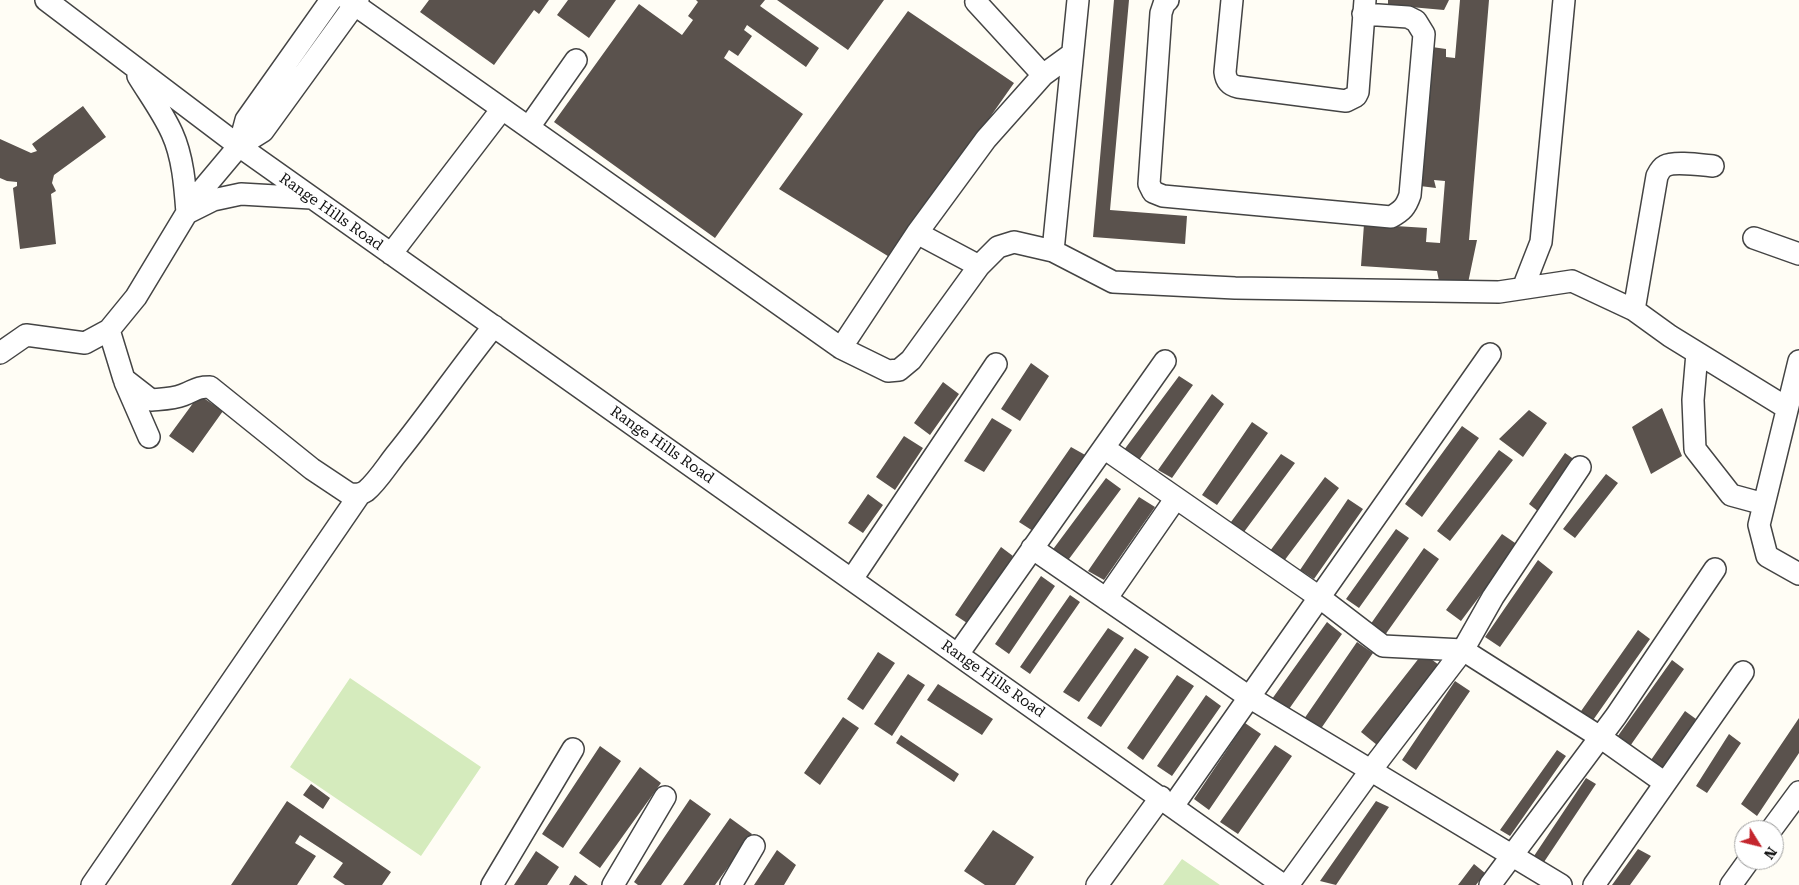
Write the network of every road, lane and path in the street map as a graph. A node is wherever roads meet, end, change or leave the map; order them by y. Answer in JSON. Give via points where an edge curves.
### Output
{"nodes":[{"id":1,"x":46,"y":0,"type":"edge"},
{"id":2,"x":331,"y":0,"type":"edge"},
{"id":3,"x":977,"y":0,"type":"edge"},
{"id":4,"x":1078,"y":0,"type":"edge"},
{"id":5,"x":1168,"y":0,"type":"edge"},
{"id":6,"x":1232,"y":0,"type":"edge"},
{"id":7,"x":1564,"y":0,"type":"edge"},
{"id":8,"x":354,"y":2,"type":"edge"},
{"id":9,"x":1364,"y":7,"type":"edge"},
{"id":10,"x":1072,"y":54,"type":"junction"},
{"id":11,"x":576,"y":60,"type":"dead end"},
{"id":12,"x":131,"y":65,"type":"junction"},
{"id":13,"x":1043,"y":75,"type":"junction"},
{"id":14,"x":502,"y":109,"type":"junction"},
{"id":15,"x":529,"y":127,"type":"junction"},
{"id":16,"x":238,"y":146,"type":"junction"},
{"id":17,"x":1713,"y":166,"type":"dead end"},
{"id":18,"x":311,"y":198,"type":"junction"},
{"id":19,"x":187,"y":213,"type":"junction"},
{"id":20,"x":917,"y":233,"type":"junction"},
{"id":21,"x":1754,"y":238,"type":"dead end"},
{"id":22,"x":1053,"y":251,"type":"junction"},
{"id":23,"x":391,"y":254,"type":"junction"},
{"id":24,"x":1799,"y":254,"type":"edge"},
{"id":25,"x":980,"y":266,"type":"junction"},
{"id":26,"x":1523,"y":288,"type":"junction"},
{"id":27,"x":1634,"y":310,"type":"junction"},
{"id":28,"x":494,"y":326,"type":"junction"},
{"id":29,"x":109,"y":330,"type":"junction"},
{"id":30,"x":841,"y":348,"type":"junction"},
{"id":31,"x":0,"y":353,"type":"edge"},
{"id":32,"x":1697,"y":353,"type":"junction"},
{"id":33,"x":1490,"y":354,"type":"dead end"},
{"id":34,"x":1799,"y":361,"type":"edge"},
{"id":35,"x":1165,"y":362,"type":"dead end"},
{"id":36,"x":996,"y":364,"type":"dead end"},
{"id":37,"x":124,"y":379,"type":"junction"},
{"id":38,"x":1787,"y":408,"type":"junction"},
{"id":39,"x":149,"y":437,"type":"dead end"},
{"id":40,"x":1104,"y":448,"type":"junction"},
{"id":41,"x":1580,"y":467,"type":"dead end"},
{"id":42,"x":360,"y":494,"type":"junction"},
{"id":43,"x":1176,"y":498,"type":"junction"},
{"id":44,"x":1764,"y":504,"type":"junction"},
{"id":45,"x":1032,"y":548,"type":"junction"},
{"id":46,"x":1715,"y":569,"type":"dead end"},
{"id":47,"x":1799,"y":574,"type":"edge"},
{"id":48,"x":852,"y":579,"type":"junction"},
{"id":49,"x":1319,"y":597,"type":"junction"},
{"id":50,"x":1106,"y":599,"type":"junction"},
{"id":51,"x":1463,"y":650,"type":"junction"},
{"id":52,"x":958,"y":654,"type":"junction"},
{"id":53,"x":1743,"y":672,"type":"dead end"},
{"id":54,"x":1249,"y":697,"type":"junction"},
{"id":55,"x":1600,"y":737,"type":"junction"},
{"id":56,"x":573,"y":749,"type":"dead end"},
{"id":57,"x":1371,"y":770,"type":"junction"},
{"id":58,"x":1665,"y":783,"type":"junction"},
{"id":59,"x":1799,"y":792,"type":"edge"},
{"id":60,"x":665,"y":797,"type":"dead end"},
{"id":61,"x":1167,"y":802,"type":"junction"},
{"id":62,"x":1778,"y":820,"type":"edge"},
{"id":63,"x":754,"y":846,"type":"dead end"},
{"id":64,"x":1512,"y":855,"type":"junction"},
{"id":65,"x":1742,"y":870,"type":"edge"},
{"id":66,"x":92,"y":885,"type":"edge"},
{"id":67,"x":492,"y":885,"type":"edge"},
{"id":68,"x":613,"y":885,"type":"edge"},
{"id":69,"x":731,"y":885,"type":"edge"},
{"id":70,"x":1097,"y":885,"type":"edge"},
{"id":71,"x":1283,"y":885,"type":"edge"},
{"id":72,"x":1288,"y":885,"type":"edge"},
{"id":73,"x":1490,"y":885,"type":"edge"},
{"id":74,"x":1561,"y":885,"type":"edge"},
{"id":75,"x":1594,"y":885,"type":"edge"},
{"id":76,"x":1731,"y":885,"type":"edge"}],
"edges":[{"from":1,"to":12,"type":"street","name":"Range Hills Road"},
{"from":2,"to":16,"type":"street","via":[[246,120]]},
{"from":3,"to":13,"type":"street"},
{"from":4,"to":10,"type":"street"},
{"from":5,"to":9,"type":"street","via":[[1161,13],[1149,184],[1153,192],[1172,197],[1391,217],[1402,212],[1410,196],[1424,34],[1408,17]]},
{"from":6,"to":9,"type":"street","via":[[1225,72],[1229,83],[1238,87],[1346,100],[1358,92]]},
{"from":7,"to":26,"type":"street","via":[[1541,242]]},
{"from":8,"to":14,"type":"street"},
{"from":8,"to":16,"type":"street","via":[[263,131]]},
{"from":10,"to":13,"type":"street"},
{"from":10,"to":22,"type":"street"},
{"from":11,"to":15,"type":"street"},
{"from":12,"to":16,"type":"street","name":"Range Hills Road"},
{"from":12,"to":19,"type":"street","via":[[172,132],[180,158]]},
{"from":13,"to":20,"type":"street","via":[[986,139]]},
{"from":14,"to":15,"type":"street"},
{"from":14,"to":23,"type":"street"},
{"from":15,"to":30,"type":"street"},
{"from":16,"to":18,"type":"street","name":"Range Hills Road"},
{"from":16,"to":19,"type":"street"},
{"from":17,"to":27,"type":"street","via":[[1673,164],[1664,167],[1657,176]]},
{"from":18,"to":19,"type":"street","via":[[242,194],[213,200]]},
{"from":18,"to":23,"type":"street","name":"Range Hills Road"},
{"from":19,"to":29,"type":"street","via":[[136,296]]},
{"from":20,"to":25,"type":"street"},
{"from":20,"to":30,"type":"street"},
{"from":21,"to":24,"type":"street"},
{"from":22,"to":25,"type":"street","via":[[1014,242],[998,247]]},
{"from":22,"to":26,"type":"street","via":[[1113,282],[1499,292]]},
{"from":23,"to":28,"type":"street","name":"Range Hills Road"},
{"from":25,"to":30,"type":"street","via":[[911,360],[899,370],[888,371]]},
{"from":26,"to":27,"type":"street","via":[[1572,281]]},
{"from":27,"to":32,"type":"street"},
{"from":28,"to":42,"type":"street","via":[[413,433],[367,490]]},
{"from":28,"to":48,"type":"street","name":"Range Hills Road"},
{"from":29,"to":31,"type":"street","via":[[86,343],[26,335]]},
{"from":29,"to":37,"type":"street"},
{"from":32,"to":38,"type":"street"},
{"from":32,"to":44,"type":"street","via":[[1693,400],[1695,449],[1731,495]]},
{"from":33,"to":49,"type":"street"},
{"from":34,"to":38,"type":"street"},
{"from":35,"to":40,"type":"street"},
{"from":36,"to":48,"type":"street"},
{"from":37,"to":39,"type":"street"},
{"from":37,"to":42,"type":"street","via":[[152,400],[183,395],[197,387],[210,387],[312,469],[348,493]]},
{"from":38,"to":44,"type":"street"},
{"from":40,"to":43,"type":"street"},
{"from":40,"to":45,"type":"street"},
{"from":41,"to":51,"type":"street","via":[[1493,598]]},
{"from":42,"to":66,"type":"street"},
{"from":43,"to":49,"type":"street"},
{"from":43,"to":50,"type":"street"},
{"from":44,"to":47,"type":"street","via":[[1759,526],[1766,556]]},
{"from":45,"to":50,"type":"street"},
{"from":45,"to":52,"type":"street"},
{"from":46,"to":55,"type":"street"},
{"from":48,"to":52,"type":"street","name":"Range Hills Road"},
{"from":49,"to":51,"type":"street","via":[[1383,646]]},
{"from":49,"to":54,"type":"street"},
{"from":50,"to":54,"type":"street"},
{"from":51,"to":55,"type":"street"},
{"from":51,"to":57,"type":"street"},
{"from":52,"to":61,"type":"street","name":"Range Hills Road"},
{"from":53,"to":58,"type":"street"},
{"from":54,"to":57,"type":"street"},
{"from":54,"to":61,"type":"street"},
{"from":55,"to":58,"type":"street"},
{"from":55,"to":64,"type":"street"},
{"from":56,"to":67,"type":"street"},
{"from":57,"to":64,"type":"street"},
{"from":57,"to":72,"type":"street"},
{"from":58,"to":75,"type":"street"},
{"from":59,"to":62,"type":"street"},
{"from":60,"to":68,"type":"street"},
{"from":61,"to":70,"type":"street"},
{"from":61,"to":71,"type":"street","name":"Range Hills Road"},
{"from":63,"to":69,"type":"street"},
{"from":64,"to":73,"type":"street"},
{"from":64,"to":74,"type":"street"},
{"from":65,"to":76,"type":"street"}]}
